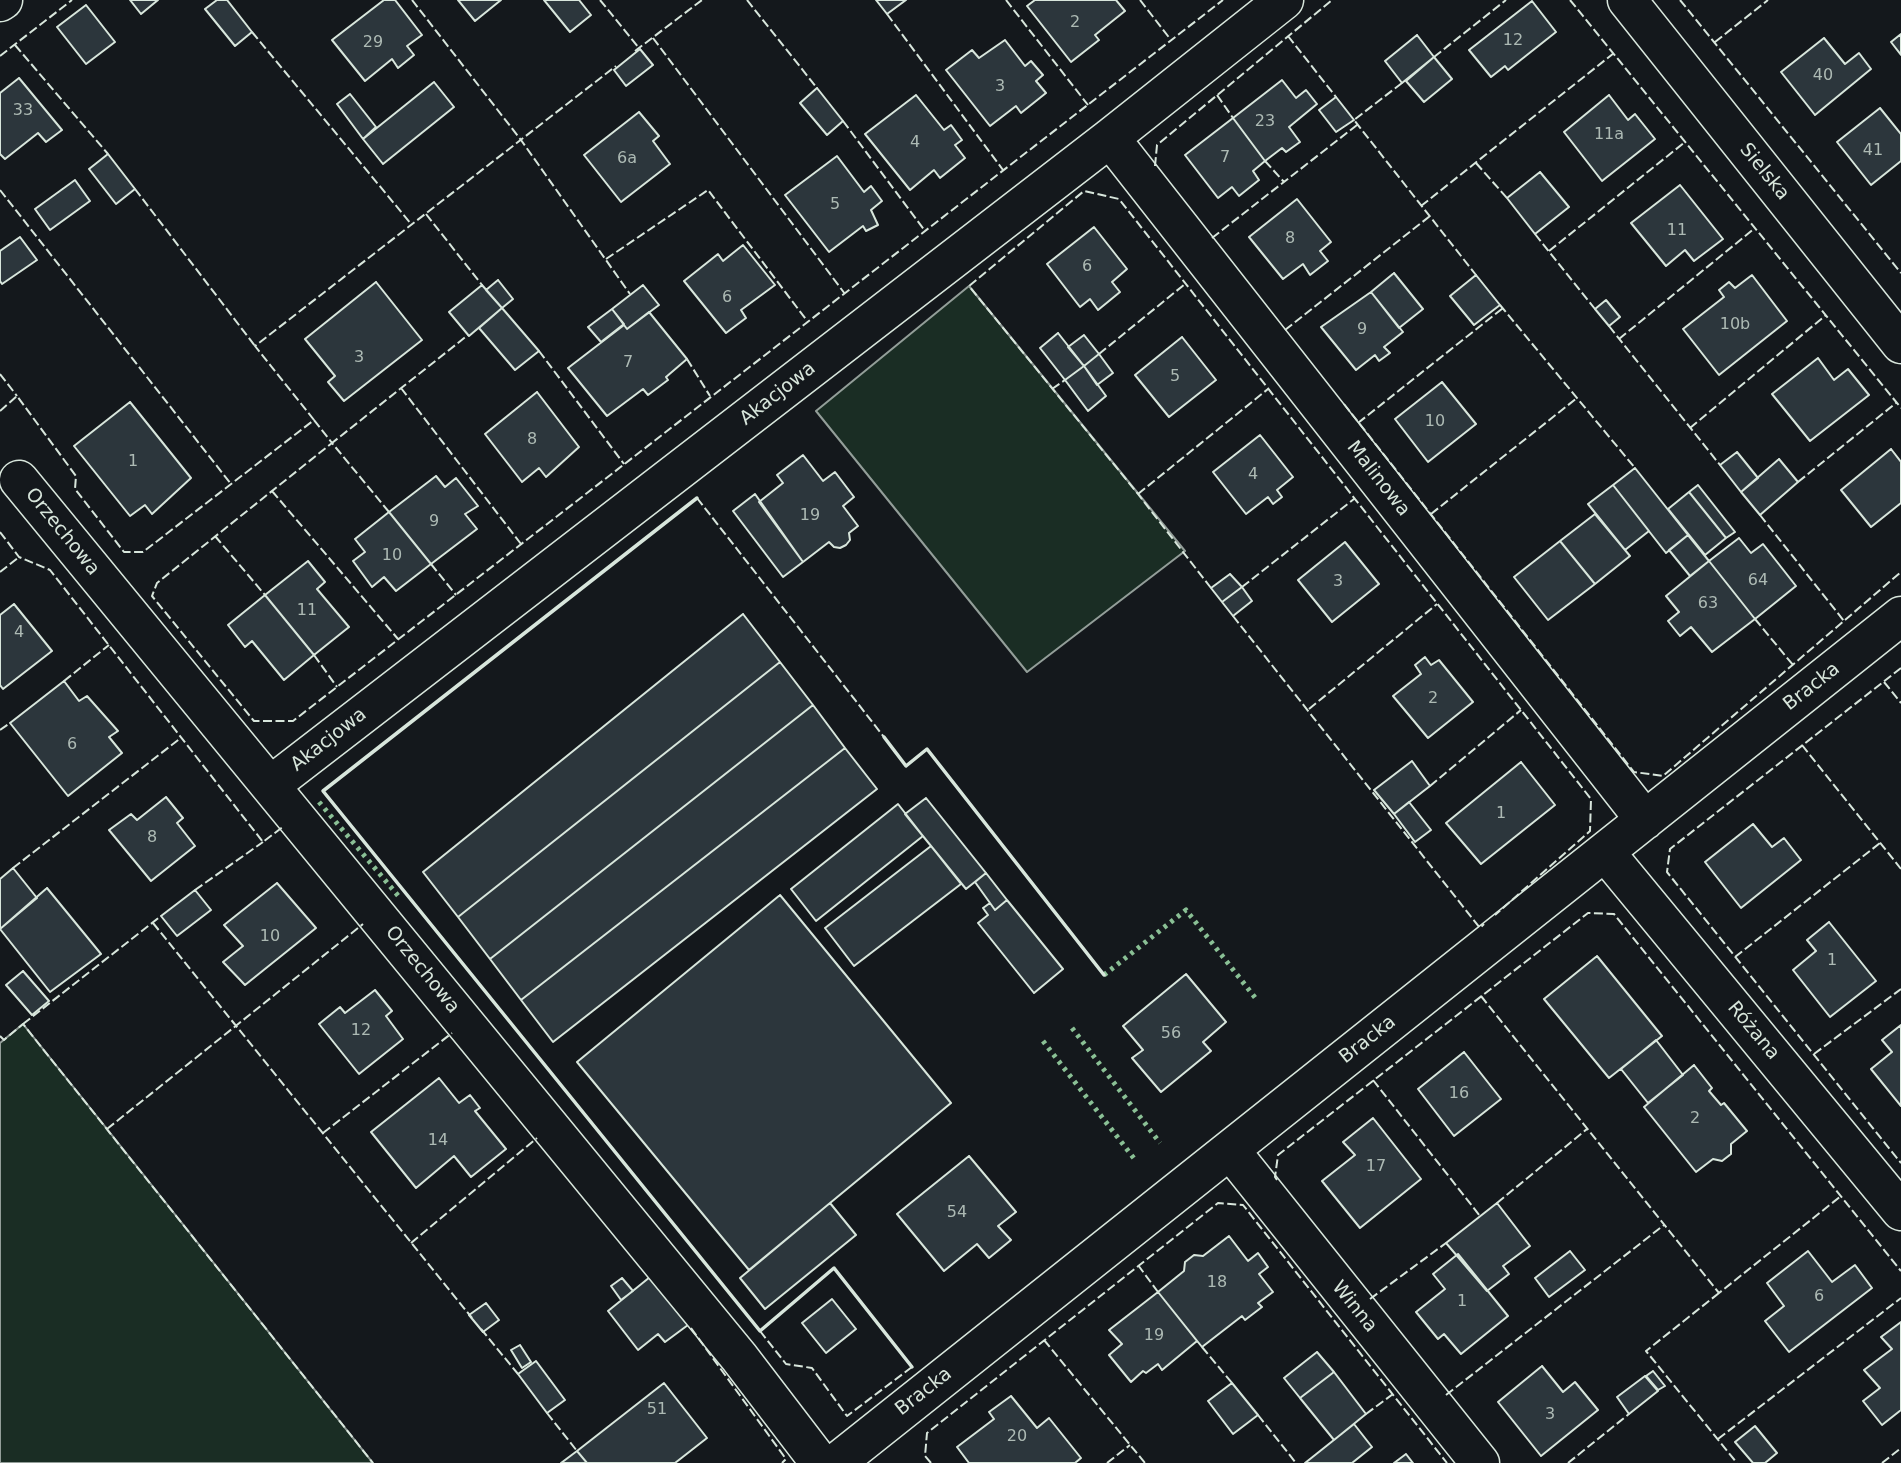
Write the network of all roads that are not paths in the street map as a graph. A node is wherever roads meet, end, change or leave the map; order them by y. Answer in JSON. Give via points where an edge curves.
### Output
{"nodes":[{"id":1,"x":1284,"y":0,"type":"edge"},
{"id":2,"x":1627,"y":0,"type":"edge"},
{"id":3,"x":1110,"y":138,"type":"junction"},
{"id":4,"x":1901,"y":344,"type":"edge"},
{"id":5,"x":19,"y":480,"type":"dead end"},
{"id":6,"x":1901,"y":616,"type":"edge"},
{"id":7,"x":271,"y":785,"type":"junction"},
{"id":8,"x":1645,"y":820,"type":"junction"},
{"id":9,"x":1605,"y":852,"type":"junction"},
{"id":10,"x":1230,"y":1150,"type":"junction"},
{"id":11,"x":1901,"y":1211,"type":"edge"},
{"id":12,"x":879,"y":1450,"type":"edge"},
{"id":13,"x":820,"y":1463,"type":"edge"},
{"id":14,"x":836,"y":1463,"type":"edge"},
{"id":15,"x":1480,"y":1463,"type":"edge"}],
"edges":[{"from":1,"to":3,"type":"street","name":"Akacjowa"},
{"from":2,"to":4,"type":"street","name":"Sielska"},
{"from":3,"to":7,"type":"street","name":"Akacjowa"},
{"from":3,"to":8,"type":"street","name":"Malinowa"},
{"from":5,"to":7,"type":"street","name":"Orzechowa"},
{"from":6,"to":8,"type":"street","name":"Bracka"},
{"from":7,"to":13,"type":"street","name":"Orzechowa","via":[[739,1357]]},
{"from":8,"to":9,"type":"street","name":"Bracka"},
{"from":9,"to":10,"type":"street","name":"Bracka"},
{"from":9,"to":11,"type":"street","name":"Różana"},
{"from":10,"to":12,"type":"street","name":"Bracka"},
{"from":10,"to":15,"type":"street","name":"Winna"},
{"from":12,"to":14,"type":"street","name":"Bracka"}]}
